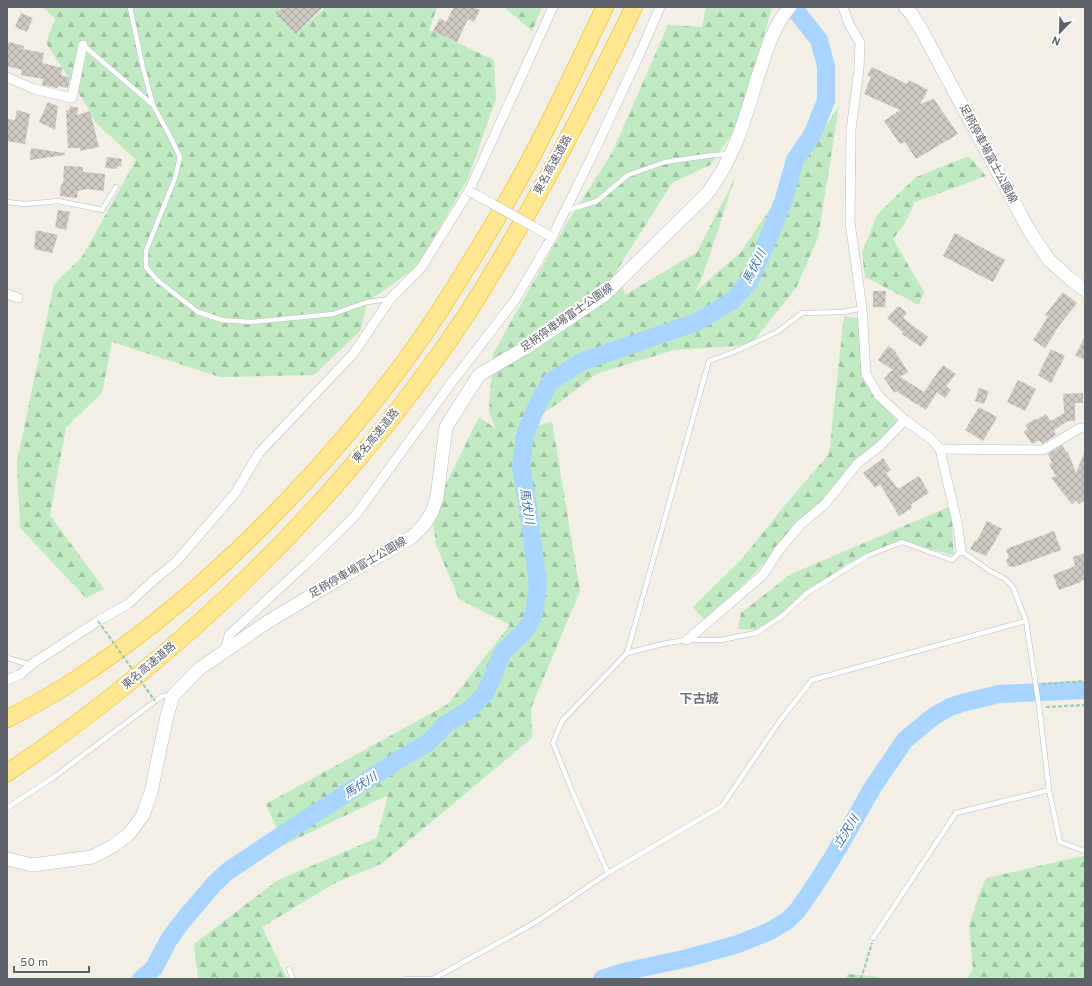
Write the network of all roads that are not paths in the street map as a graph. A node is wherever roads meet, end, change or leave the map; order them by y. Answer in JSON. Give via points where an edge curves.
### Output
{"nodes":[{"id":1,"x":130,"y":7,"type":"edge"},
{"id":2,"x":553,"y":7,"type":"edge"},
{"id":3,"x":605,"y":7,"type":"edge"},
{"id":4,"x":634,"y":7,"type":"edge"},
{"id":5,"x":660,"y":7,"type":"edge"},
{"id":6,"x":790,"y":7,"type":"edge"},
{"id":7,"x":843,"y":7,"type":"edge"},
{"id":8,"x":905,"y":7,"type":"edge"},
{"id":9,"x":83,"y":45,"type":"joint"},
{"id":10,"x":7,"y":77,"type":"edge"},
{"id":11,"x":154,"y":105,"type":"junction"},
{"id":12,"x":732,"y":154,"type":"junction"},
{"id":13,"x":116,"y":187,"type":"dead end"},
{"id":14,"x":469,"y":191,"type":"junction"},
{"id":15,"x":7,"y":202,"type":"edge"},
{"id":16,"x":565,"y":211,"type":"junction"},
{"id":17,"x":552,"y":237,"type":"junction"},
{"id":18,"x":1085,"y":290,"type":"edge"},
{"id":19,"x":7,"y":294,"type":"edge"},
{"id":20,"x":18,"y":298,"type":"dead end"},
{"id":21,"x":391,"y":298,"type":"junction"},
{"id":22,"x":862,"y":308,"type":"junction"},
{"id":23,"x":905,"y":420,"type":"junction"},
{"id":24,"x":1085,"y":428,"type":"edge"},
{"id":25,"x":940,"y":448,"type":"junction"},
{"id":26,"x":961,"y":551,"type":"junction"},
{"id":27,"x":1026,"y":621,"type":"junction"},
{"id":28,"x":686,"y":640,"type":"junction"},
{"id":29,"x":225,"y":651,"type":"junction"},
{"id":30,"x":627,"y":653,"type":"junction"},
{"id":31,"x":7,"y":658,"type":"edge"},
{"id":32,"x":31,"y":665,"type":"junction"},
{"id":33,"x":7,"y":680,"type":"edge"},
{"id":34,"x":173,"y":696,"type":"junction"},
{"id":35,"x":7,"y":719,"type":"edge"},
{"id":36,"x":7,"y":773,"type":"edge"},
{"id":37,"x":1049,"y":790,"type":"junction"},
{"id":38,"x":7,"y":808,"type":"edge"},
{"id":39,"x":1085,"y":851,"type":"edge"},
{"id":40,"x":7,"y":859,"type":"edge"},
{"id":41,"x":608,"y":873,"type":"junction"},
{"id":42,"x":873,"y":938,"type":"road end"},
{"id":43,"x":289,"y":969,"type":"dead end"},
{"id":44,"x":293,"y":979,"type":"edge"},
{"id":45,"x":406,"y":979,"type":"edge"}],
"edges":[{"from":1,"to":11,"type":"lane"},
{"from":2,"to":14,"type":"street"},
{"from":3,"to":35,"type":"highway","name":"東名高速道路","via":[[568,85],[491,228],[443,305],[361,417],[262,527],[190,594],[104,661]]},
{"from":4,"to":36,"type":"highway","name":"東名高速道路","via":[[558,158],[505,252],[427,371],[381,431],[287,538],[208,614],[82,720]]},
{"from":5,"to":16,"type":"street"},
{"from":6,"to":12,"type":"main road","name":"足柄停車場富士公園線","via":[[781,17],[770,41]]},
{"from":7,"to":22,"type":"street","via":[[860,43],[851,130],[850,214]]},
{"from":8,"to":18,"type":"main road","name":"足柄停車場富士公園線","via":[[922,31],[1030,232],[1049,260]]},
{"from":9,"to":10,"type":"street","via":[[72,98],[34,90]]},
{"from":9,"to":11,"type":"lane"},
{"from":11,"to":21,"type":"lane","via":[[180,157],[175,178],[146,252],[146,267],[157,280],[198,312],[222,320],[251,322],[333,314],[367,302]]},
{"from":12,"to":16,"type":"lane","via":[[665,162],[628,175],[597,201]]},
{"from":12,"to":29,"type":"main road","name":"足柄停車場富士公園線","via":[[716,183],[706,195],[604,295],[525,348],[479,375],[446,427],[437,497],[424,526],[412,537],[300,602]]},
{"from":13,"to":15,"type":"lane","via":[[102,210],[58,200],[26,204]]},
{"from":14,"to":17,"type":"street","bridge":true},
{"from":14,"to":21,"type":"street","via":[[421,268]]},
{"from":16,"to":17,"type":"street"},
{"from":17,"to":29,"type":"street","via":[[515,300],[355,516],[229,635]]},
{"from":19,"to":20,"type":"street"},
{"from":21,"to":32,"type":"street","via":[[353,354],[259,453],[236,492],[175,563],[128,604]]},
{"from":22,"to":23,"type":"street","via":[[866,374],[879,396]]},
{"from":22,"to":30,"type":"lane","via":[[844,312],[802,314],[777,332],[709,361]]},
{"from":23,"to":25,"type":"street"},
{"from":23,"to":28,"type":"street","via":[[880,446],[857,464],[825,504],[800,525],[779,550],[763,575]]},
{"from":24,"to":25,"type":"street","via":[[1080,428],[1043,450]]},
{"from":25,"to":26,"type":"street"},
{"from":26,"to":27,"type":"lane","via":[[1013,587]]},
{"from":26,"to":28,"type":"lane","via":[[952,560],[902,542],[867,556],[807,593],[782,616],[756,633],[721,640]]},
{"from":27,"to":37,"type":"lane"},
{"from":27,"to":41,"type":"lane","via":[[812,680],[779,722],[722,806]]},
{"from":28,"to":30,"type":"lane"},
{"from":29,"to":34,"type":"main road","name":"足柄停車場富士公園線","via":[[199,669]]},
{"from":30,"to":41,"type":"lane","via":[[562,721],[553,743]]},
{"from":31,"to":32,"type":"lane"},
{"from":32,"to":33,"type":"street","via":[[21,674]]},
{"from":34,"to":38,"type":"lane","via":[[163,696],[154,701],[54,777]]},
{"from":34,"to":40,"type":"main road","name":"足柄停車場富士公園線","via":[[151,792],[143,815],[129,834],[92,857],[32,864]]},
{"from":37,"to":39,"type":"lane","via":[[1060,842]]},
{"from":37,"to":42,"type":"lane","via":[[956,812]]},
{"from":41,"to":45,"type":"lane","via":[[536,922],[433,979]]},
{"from":43,"to":44,"type":"lane"}]}
